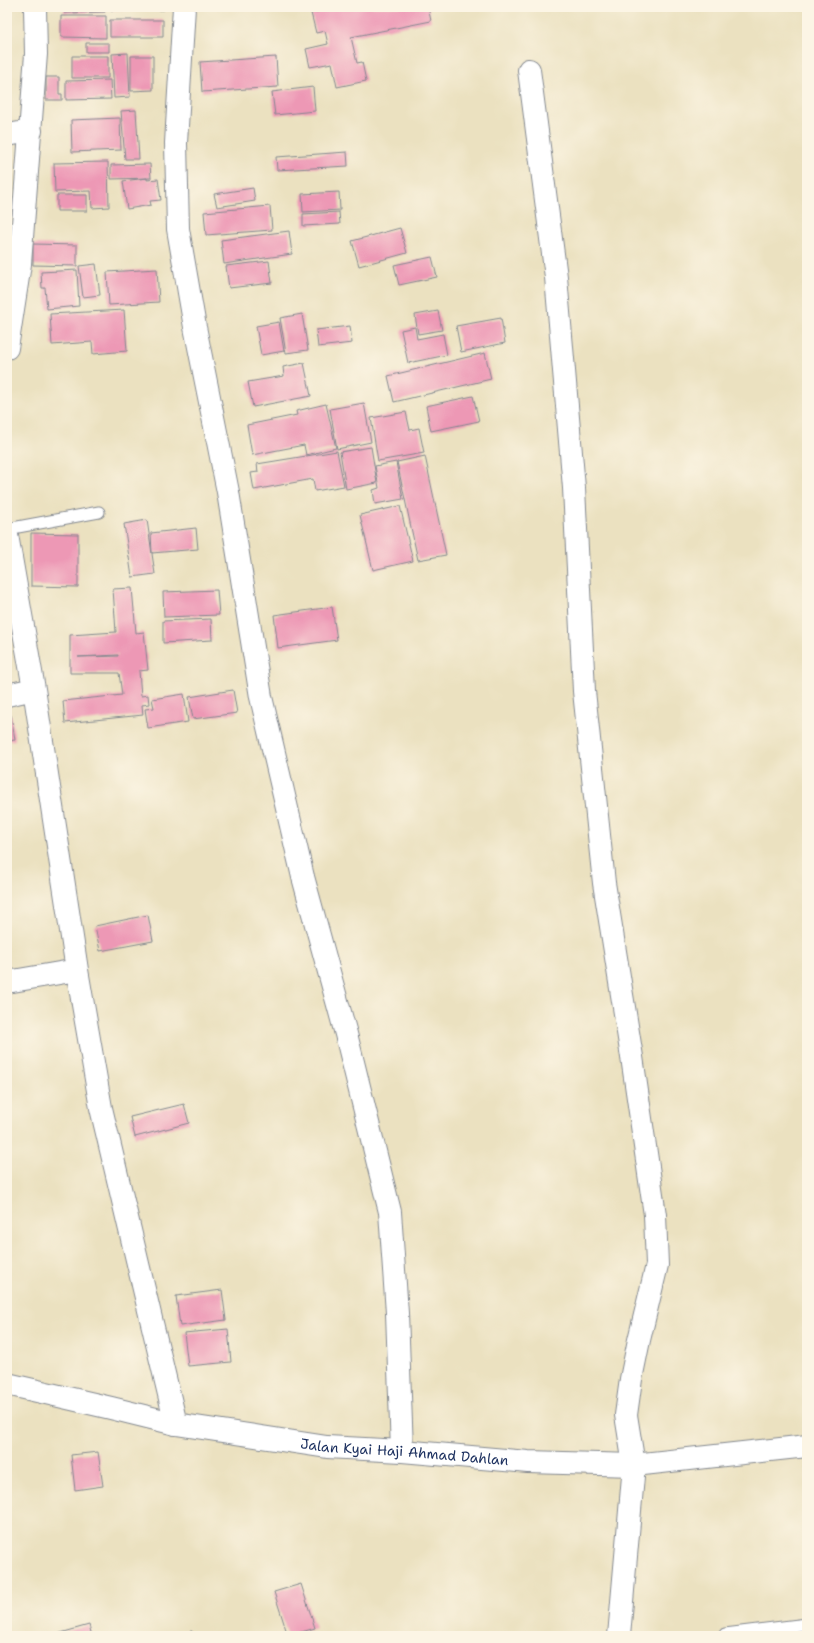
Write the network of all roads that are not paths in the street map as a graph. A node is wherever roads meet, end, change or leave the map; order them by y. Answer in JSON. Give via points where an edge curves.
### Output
{"nodes":[{"id":1,"x":35,"y":7,"type":"edge"},
{"id":2,"x":184,"y":7,"type":"edge"},
{"id":3,"x":529,"y":70,"type":"dead end"},
{"id":4,"x":31,"y":131,"type":"junction"},
{"id":5,"x":7,"y":135,"type":"edge"},
{"id":6,"x":7,"y":348,"type":"edge"},
{"id":7,"x":99,"y":512,"type":"dead end"},
{"id":8,"x":7,"y":529,"type":"edge"},
{"id":9,"x":7,"y":535,"type":"edge"},
{"id":10,"x":34,"y":689,"type":"junction"},
{"id":11,"x":7,"y":695,"type":"edge"},
{"id":12,"x":77,"y":970,"type":"junction"},
{"id":13,"x":7,"y":982,"type":"edge"},
{"id":14,"x":7,"y":1384,"type":"edge"},
{"id":15,"x":176,"y":1424,"type":"junction"},
{"id":16,"x":807,"y":1446,"type":"edge"},
{"id":17,"x":402,"y":1451,"type":"junction"},
{"id":18,"x":634,"y":1465,"type":"junction"},
{"id":19,"x":807,"y":1624,"type":"edge"},
{"id":20,"x":726,"y":1634,"type":"dead end"},
{"id":21,"x":619,"y":1636,"type":"edge"}],
"edges":[{"from":1,"to":4,"type":"street","via":[[36,54]]},
{"from":2,"to":17,"type":"street","via":[[176,143],[178,229],[228,492],[261,697],[303,877],[348,1041],[390,1212]]},
{"from":3,"to":18,"type":"street","via":[[556,277],[574,488],[584,691],[604,883],[655,1215],[657,1265],[639,1340],[626,1415]]},
{"from":4,"to":5,"type":"street"},
{"from":4,"to":6,"type":"street","via":[[20,264]]},
{"from":7,"to":8,"type":"lane"},
{"from":9,"to":10,"type":"street"},
{"from":10,"to":11,"type":"street"},
{"from":10,"to":12,"type":"street"},
{"from":12,"to":13,"type":"street"},
{"from":12,"to":15,"type":"street","via":[[101,1108]]},
{"from":14,"to":15,"type":"street","name":"Jalan Kyai Haji Ahmad Dahlan"},
{"from":15,"to":17,"type":"street","name":"Jalan Kyai Haji Ahmad Dahlan","via":[[327,1447]]},
{"from":16,"to":18,"type":"street","name":"Jalan Kyai Haji Ahmad Dahlan"},
{"from":17,"to":18,"type":"street","name":"Jalan Kyai Haji Ahmad Dahlan","via":[[528,1462]]},
{"from":18,"to":21,"type":"street"},
{"from":19,"to":20,"type":"lane"}]}
